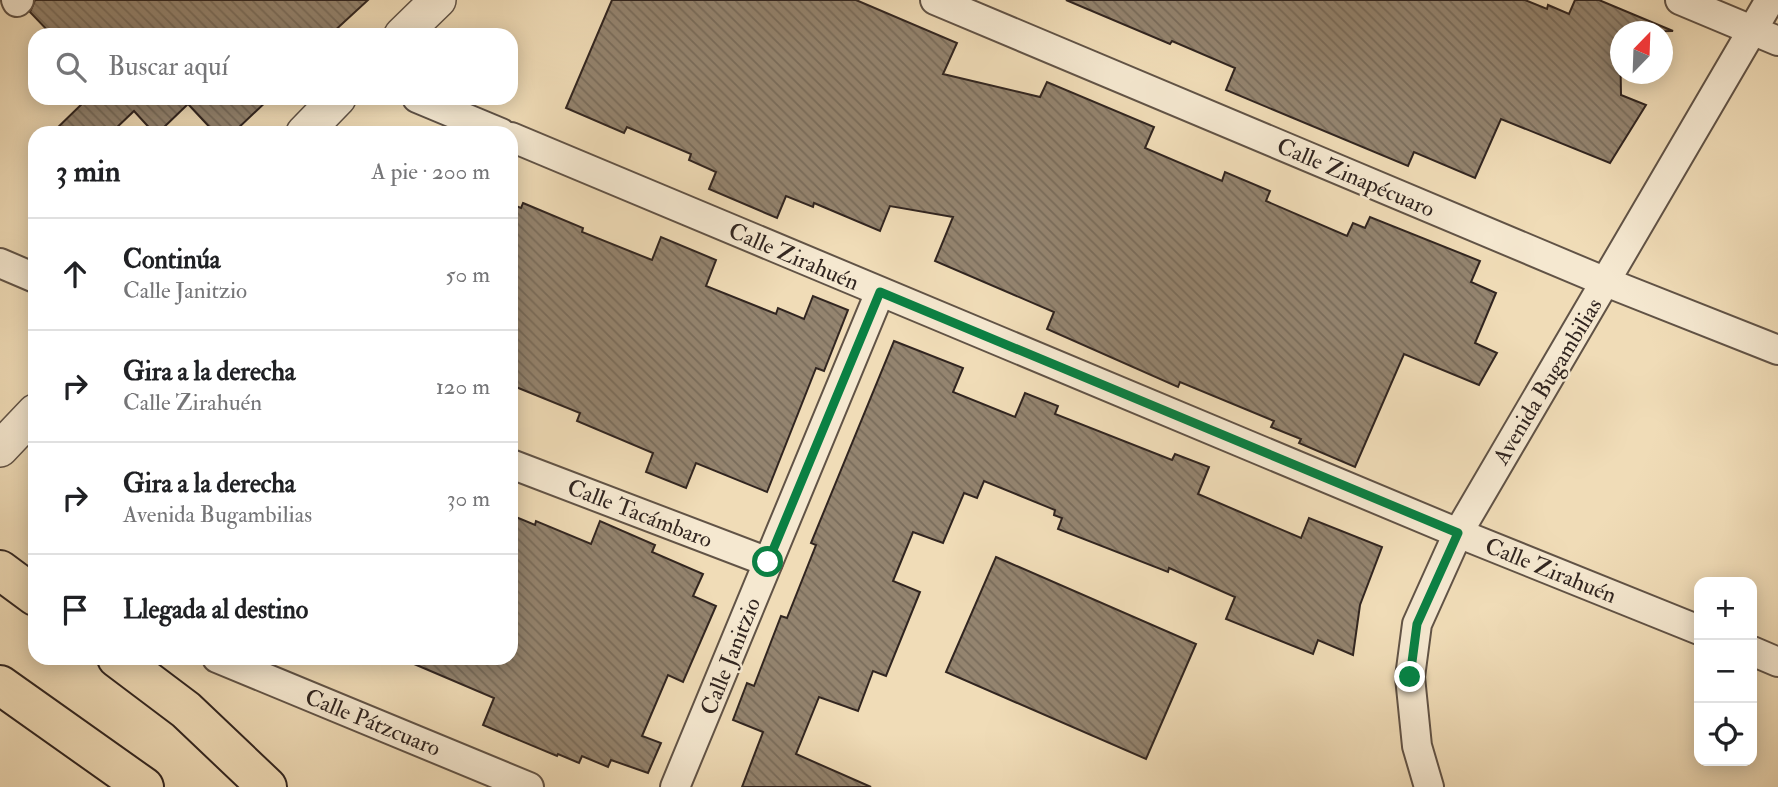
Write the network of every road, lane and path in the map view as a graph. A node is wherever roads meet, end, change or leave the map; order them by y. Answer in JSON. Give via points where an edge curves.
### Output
{"nodes":[{"id":1,"x":438,"y":0,"type":"edge"},
{"id":2,"x":935,"y":0,"type":"edge"},
{"id":3,"x":1680,"y":0,"type":"edge"},
{"id":4,"x":1770,"y":0,"type":"edge"},
{"id":5,"x":409,"y":28,"type":"edge"},
{"id":6,"x":1766,"y":36,"type":"edge"},
{"id":7,"x":331,"y":105,"type":"edge"},
{"id":8,"x":434,"y":105,"type":"edge"},
{"id":9,"x":311,"y":126,"type":"edge"},
{"id":10,"x":483,"y":126,"type":"edge"},
{"id":11,"x":518,"y":140,"type":"edge"},
{"id":12,"x":0,"y":263,"type":"edge"},
{"id":13,"x":28,"y":275,"type":"edge"},
{"id":14,"x":1606,"y":282,"type":"junction"},
{"id":15,"x":880,"y":292,"type":"junction"},
{"id":16,"x":1778,"y":350,"type":"edge"},
{"id":17,"x":28,"y":419,"type":"edge"},
{"id":18,"x":0,"y":449,"type":"edge"},
{"id":19,"x":518,"y":467,"type":"edge"},
{"id":20,"x":1458,"y":533,"type":"junction"},
{"id":21,"x":768,"y":562,"type":"junction"},
{"id":22,"x":0,"y":569,"type":"edge"},
{"id":23,"x":28,"y":580,"type":"edge"},
{"id":24,"x":28,"y":591,"type":"edge"},
{"id":25,"x":1694,"y":628,"type":"edge"},
{"id":26,"x":1757,"y":653,"type":"edge"},
{"id":27,"x":1778,"y":662,"type":"edge"},
{"id":28,"x":126,"y":665,"type":"edge"},
{"id":29,"x":234,"y":665,"type":"edge"},
{"id":30,"x":0,"y":685,"type":"edge"},
{"id":31,"x":144,"y":787,"type":"edge"},
{"id":32,"x":267,"y":787,"type":"edge"},
{"id":33,"x":529,"y":787,"type":"edge"},
{"id":34,"x":676,"y":787,"type":"edge"},
{"id":35,"x":1429,"y":787,"type":"edge"}],
"edges":[{"from":1,"to":5,"type":"street"},
{"from":2,"to":14,"type":"street","name":"Calle Zinapécuaro"},
{"from":3,"to":6,"type":"street"},
{"from":4,"to":6,"type":"street","name":"Avenida Bugambilias"},
{"from":6,"to":14,"type":"street","name":"Avenida Bugambilias"},
{"from":7,"to":9,"type":"street"},
{"from":8,"to":10,"type":"street"},
{"from":11,"to":15,"type":"street","name":"Calle Zirahuén"},
{"from":12,"to":13,"type":"street"},
{"from":14,"to":16,"type":"street","name":"Calle Zinapécuaro"},
{"from":14,"to":20,"type":"street","name":"Avenida Bugambilias"},
{"from":15,"to":20,"type":"street","name":"Calle Zirahuén"},
{"from":15,"to":21,"type":"street","name":"Calle Janitzio"},
{"from":17,"to":18,"type":"street"},
{"from":19,"to":21,"type":"street","name":"Calle Tacámbaro"},
{"from":20,"to":25,"type":"street","name":"Calle Zirahuén"},
{"from":20,"to":35,"type":"street","name":"Avenida Bugambilias","via":[[1417,624],[1410,677],[1417,746]]},
{"from":21,"to":34,"type":"street","name":"Calle Janitzio"},
{"from":22,"to":23,"type":"street"},
{"from":22,"to":24,"type":"main road"},
{"from":26,"to":27,"type":"street"},
{"from":28,"to":32,"type":"main road","via":[[186,710]]},
{"from":29,"to":33,"type":"street","name":"Calle Pátzcuaro"},
{"from":30,"to":31,"type":"main road"}]}
